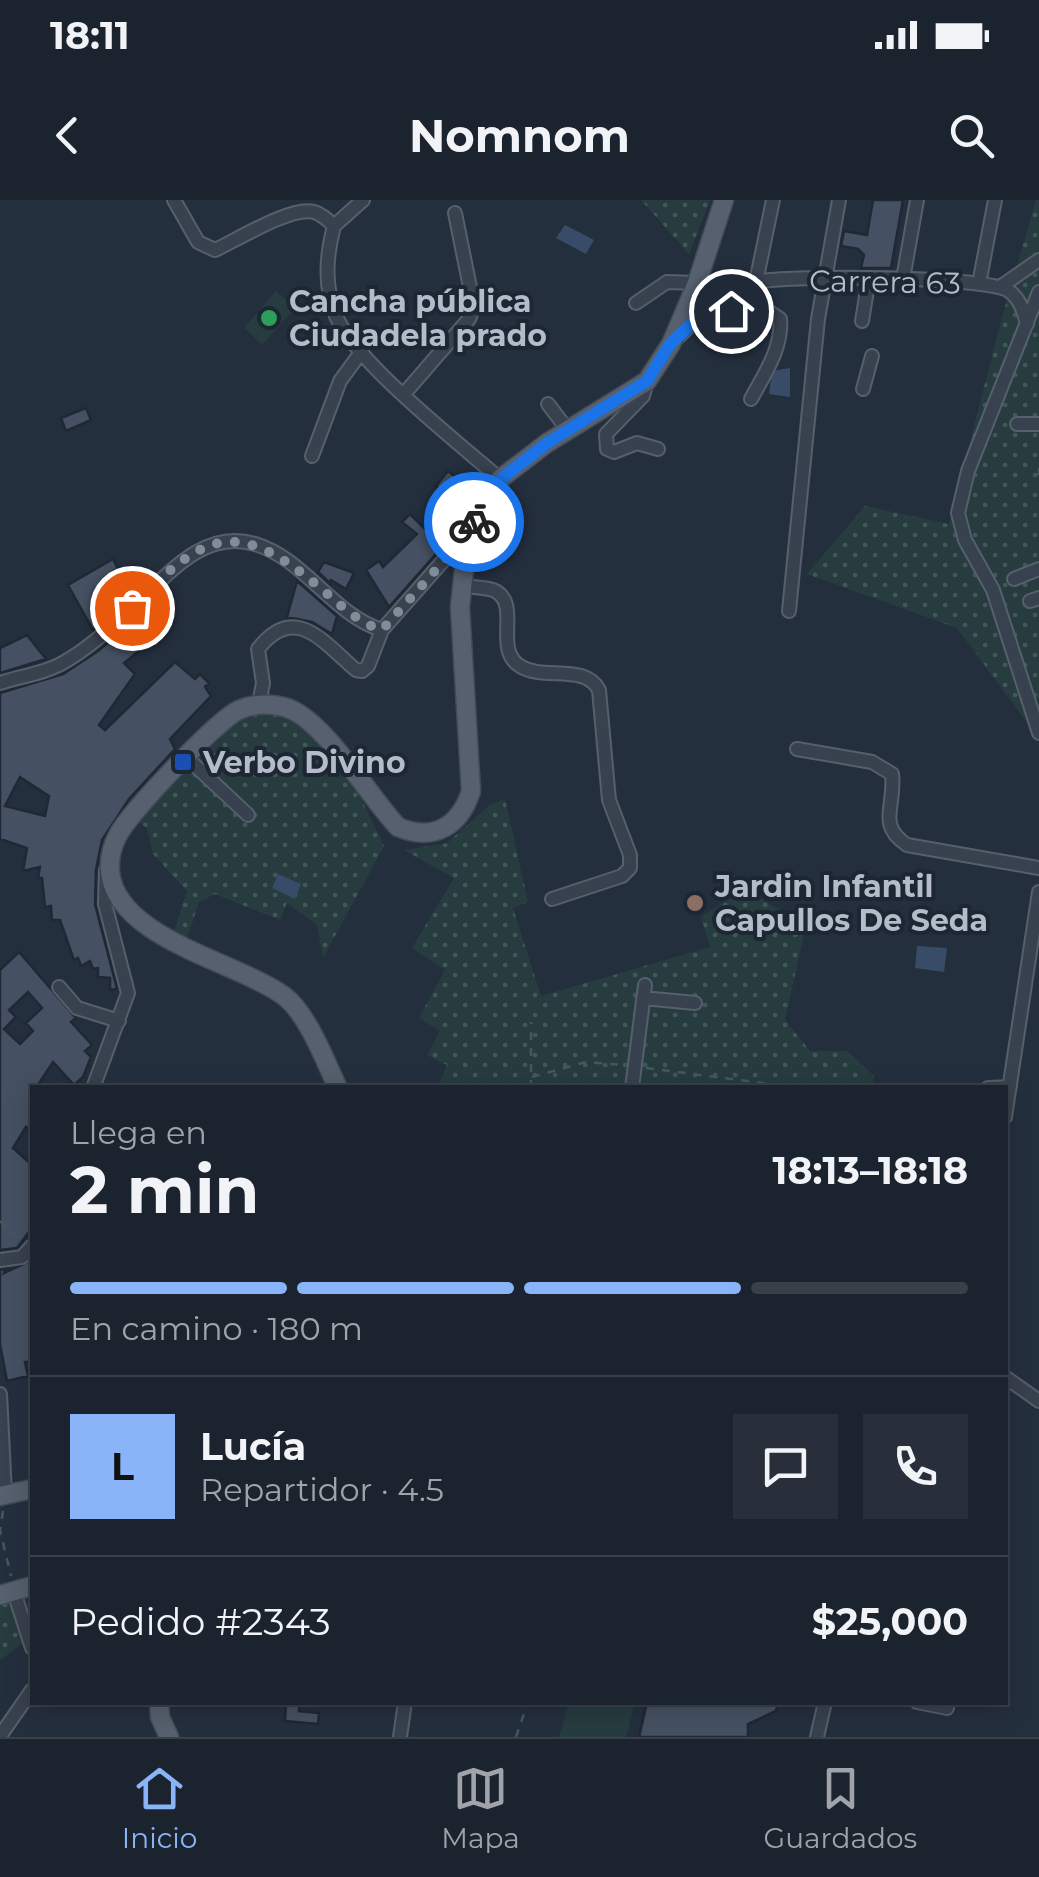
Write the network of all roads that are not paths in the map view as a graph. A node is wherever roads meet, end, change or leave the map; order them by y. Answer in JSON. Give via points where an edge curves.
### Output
{"nodes":[{"id":1,"x":174,"y":200,"type":"edge"},
{"id":2,"x":364,"y":200,"type":"edge"},
{"id":3,"x":724,"y":200,"type":"edge"},
{"id":4,"x":773,"y":200,"type":"edge"},
{"id":5,"x":839,"y":200,"type":"edge"},
{"id":6,"x":917,"y":200,"type":"edge"},
{"id":7,"x":996,"y":200,"type":"edge"},
{"id":8,"x":456,"y":213,"type":"dead end"},
{"id":9,"x":334,"y":226,"type":"junction"},
{"id":10,"x":1039,"y":260,"type":"edge"},
{"id":11,"x":826,"y":278,"type":"junction"},
{"id":12,"x":869,"y":278,"type":"junction"},
{"id":13,"x":902,"y":279,"type":"junction"},
{"id":14,"x":756,"y":282,"type":"junction"},
{"id":15,"x":696,"y":283,"type":"junction"},
{"id":16,"x":979,"y":284,"type":"junction"},
{"id":17,"x":1000,"y":287,"type":"junction"},
{"id":18,"x":1039,"y":292,"type":"edge"},
{"id":19,"x":636,"y":303,"type":"dead end"},
{"id":20,"x":700,"y":316,"type":"junction"},
{"id":21,"x":862,"y":321,"type":"dead end"},
{"id":22,"x":1028,"y":324,"type":"junction"},
{"id":23,"x":670,"y":344,"type":"junction"},
{"id":24,"x":362,"y":351,"type":"junction"},
{"id":25,"x":872,"y":356,"type":"dead end"},
{"id":26,"x":647,"y":381,"type":"junction"},
{"id":27,"x":863,"y":389,"type":"dead end"},
{"id":28,"x":404,"y":394,"type":"junction"},
{"id":29,"x":750,"y":400,"type":"dead end"},
{"id":30,"x":548,"y":404,"type":"dead end"},
{"id":31,"x":1017,"y":424,"type":"dead end"},
{"id":32,"x":1039,"y":424,"type":"edge"},
{"id":33,"x":568,"y":430,"type":"junction"},
{"id":34,"x":658,"y":449,"type":"dead end"},
{"id":35,"x":312,"y":456,"type":"dead end"},
{"id":36,"x":500,"y":480,"type":"junction"},
{"id":37,"x":468,"y":534,"type":"junction"},
{"id":38,"x":1039,"y":569,"type":"edge"},
{"id":39,"x":1014,"y":579,"type":"dead end"},
{"id":40,"x":462,"y":586,"type":"junction"},
{"id":41,"x":790,"y":611,"type":"dead end"},
{"id":42,"x":382,"y":630,"type":"junction"},
{"id":43,"x":0,"y":683,"type":"edge"},
{"id":44,"x":259,"y":704,"type":"junction"},
{"id":45,"x":1035,"y":711,"type":"edge"},
{"id":46,"x":1039,"y":733,"type":"edge"},
{"id":47,"x":797,"y":749,"type":"dead end"},
{"id":48,"x":186,"y":758,"type":"junction"},
{"id":49,"x":248,"y":815,"type":"dead end"},
{"id":50,"x":111,"y":855,"type":"junction"},
{"id":51,"x":1039,"y":868,"type":"edge"},
{"id":52,"x":1039,"y":892,"type":"edge"},
{"id":53,"x":552,"y":899,"type":"dead end"},
{"id":54,"x":58,"y":987,"type":"dead end"},
{"id":55,"x":695,"y":1002,"type":"dead end"},
{"id":56,"x":119,"y":1021,"type":"junction"},
{"id":57,"x":93,"y":1085,"type":"edge"},
{"id":58,"x":336,"y":1085,"type":"edge"},
{"id":59,"x":632,"y":1085,"type":"edge"},
{"id":60,"x":1010,"y":1088,"type":"joint"},
{"id":61,"x":1008,"y":1100,"type":"edge"},
{"id":62,"x":28,"y":1251,"type":"edge"},
{"id":63,"x":0,"y":1260,"type":"edge"},
{"id":64,"x":1008,"y":1379,"type":"edge"},
{"id":65,"x":0,"y":1394,"type":"edge"},
{"id":66,"x":1039,"y":1401,"type":"edge"},
{"id":67,"x":30,"y":1489,"type":"edge"},
{"id":68,"x":2,"y":1495,"type":"edge"},
{"id":69,"x":16,"y":1591,"type":"edge"},
{"id":70,"x":30,"y":1641,"type":"edge"},
{"id":71,"x":30,"y":1693,"type":"edge"},
{"id":72,"x":160,"y":1705,"type":"edge"},
{"id":73,"x":405,"y":1705,"type":"edge"},
{"id":74,"x":825,"y":1705,"type":"edge"},
{"id":75,"x":932,"y":1705,"type":"edge"},
{"id":76,"x":947,"y":1708,"type":"dead end"},
{"id":77,"x":167,"y":1734,"type":"edge"},
{"id":78,"x":0,"y":1736,"type":"edge"},
{"id":79,"x":400,"y":1737,"type":"edge"},
{"id":80,"x":817,"y":1737,"type":"edge"}],
"edges":[{"from":1,"to":9,"type":"street","via":[[198,242],[215,250],[304,212]]},
{"from":2,"to":9,"type":"street"},
{"from":3,"to":15,"type":"main road"},
{"from":4,"to":14,"type":"street"},
{"from":5,"to":11,"type":"street"},
{"from":6,"to":13,"type":"street"},
{"from":7,"to":16,"type":"street"},
{"from":8,"to":28,"type":"street","via":[[474,308]]},
{"from":9,"to":24,"type":"street","via":[[328,290],[338,321]]},
{"from":10,"to":17,"type":"street","name":"Carrera 63"},
{"from":11,"to":12,"type":"street","name":"Carrera 63"},
{"from":11,"to":14,"type":"street","name":"Carrera 63"},
{"from":11,"to":41,"type":"street"},
{"from":12,"to":13,"type":"street","name":"Carrera 63"},
{"from":12,"to":21,"type":"street"},
{"from":13,"to":16,"type":"street","name":"Carrera 63"},
{"from":14,"to":20,"type":"street","name":"Carrera 63"},
{"from":15,"to":19,"type":"street","via":[[667,282]]},
{"from":15,"to":23,"type":"main road"},
{"from":16,"to":17,"type":"street","name":"Carrera 63"},
{"from":17,"to":22,"type":"street","name":"Carrera 63","via":[[1018,299]]},
{"from":18,"to":22,"type":"street"},
{"from":20,"to":23,"type":"street","name":"Carrera 63"},
{"from":20,"to":29,"type":"street","via":[[764,309],[780,319],[776,347]]},
{"from":22,"to":45,"type":"street","via":[[958,512]]},
{"from":23,"to":26,"type":"main road"},
{"from":24,"to":28,"type":"street"},
{"from":24,"to":35,"type":"street","via":[[340,381]]},
{"from":25,"to":27,"type":"street"},
{"from":26,"to":33,"type":"main road"},
{"from":26,"to":34,"type":"street","via":[[643,396],[605,442],[614,452],[645,442]]},
{"from":28,"to":36,"type":"street"},
{"from":30,"to":33,"type":"street"},
{"from":31,"to":32,"type":"street"},
{"from":33,"to":36,"type":"main road"},
{"from":36,"to":37,"type":"main road"},
{"from":37,"to":40,"type":"main road"},
{"from":37,"to":42,"type":"street"},
{"from":38,"to":39,"type":"street"},
{"from":40,"to":44,"type":"main road","via":[[471,791],[464,814],[445,827],[428,833],[398,826],[317,728],[298,712]]},
{"from":40,"to":53,"type":"street","via":[[494,590],[504,599],[508,652],[517,665],[586,677],[600,690],[610,800],[630,868]]},
{"from":42,"to":43,"type":"street","via":[[254,544],[231,540],[188,558],[65,662]]},
{"from":42,"to":44,"type":"street","via":[[362,671],[320,637],[288,626],[274,632],[258,649]]},
{"from":44,"to":48,"type":"main road","via":[[228,716]]},
{"from":45,"to":46,"type":"street"},
{"from":47,"to":51,"type":"street","via":[[872,762],[892,774],[888,820],[893,835],[908,845]]},
{"from":48,"to":49,"type":"street"},
{"from":48,"to":50,"type":"main road","via":[[130,817]]},
{"from":50,"to":56,"type":"street","via":[[105,904],[128,993]]},
{"from":50,"to":58,"type":"main road","via":[[113,885],[134,916],[293,1005]]},
{"from":52,"to":60,"type":"street"},
{"from":54,"to":56,"type":"street","via":[[77,1008]]},
{"from":55,"to":59,"type":"street","via":[[644,991]]},
{"from":56,"to":57,"type":"street"},
{"from":60,"to":61,"type":"street"},
{"from":62,"to":63,"type":"street"},
{"from":64,"to":66,"type":"street"},
{"from":65,"to":68,"type":"street"},
{"from":67,"to":68,"type":"main road"},
{"from":69,"to":70,"type":"street"},
{"from":71,"to":78,"type":"street"},
{"from":72,"to":77,"type":"main road"},
{"from":73,"to":79,"type":"street"},
{"from":74,"to":80,"type":"street"},
{"from":75,"to":76,"type":"street"}]}
